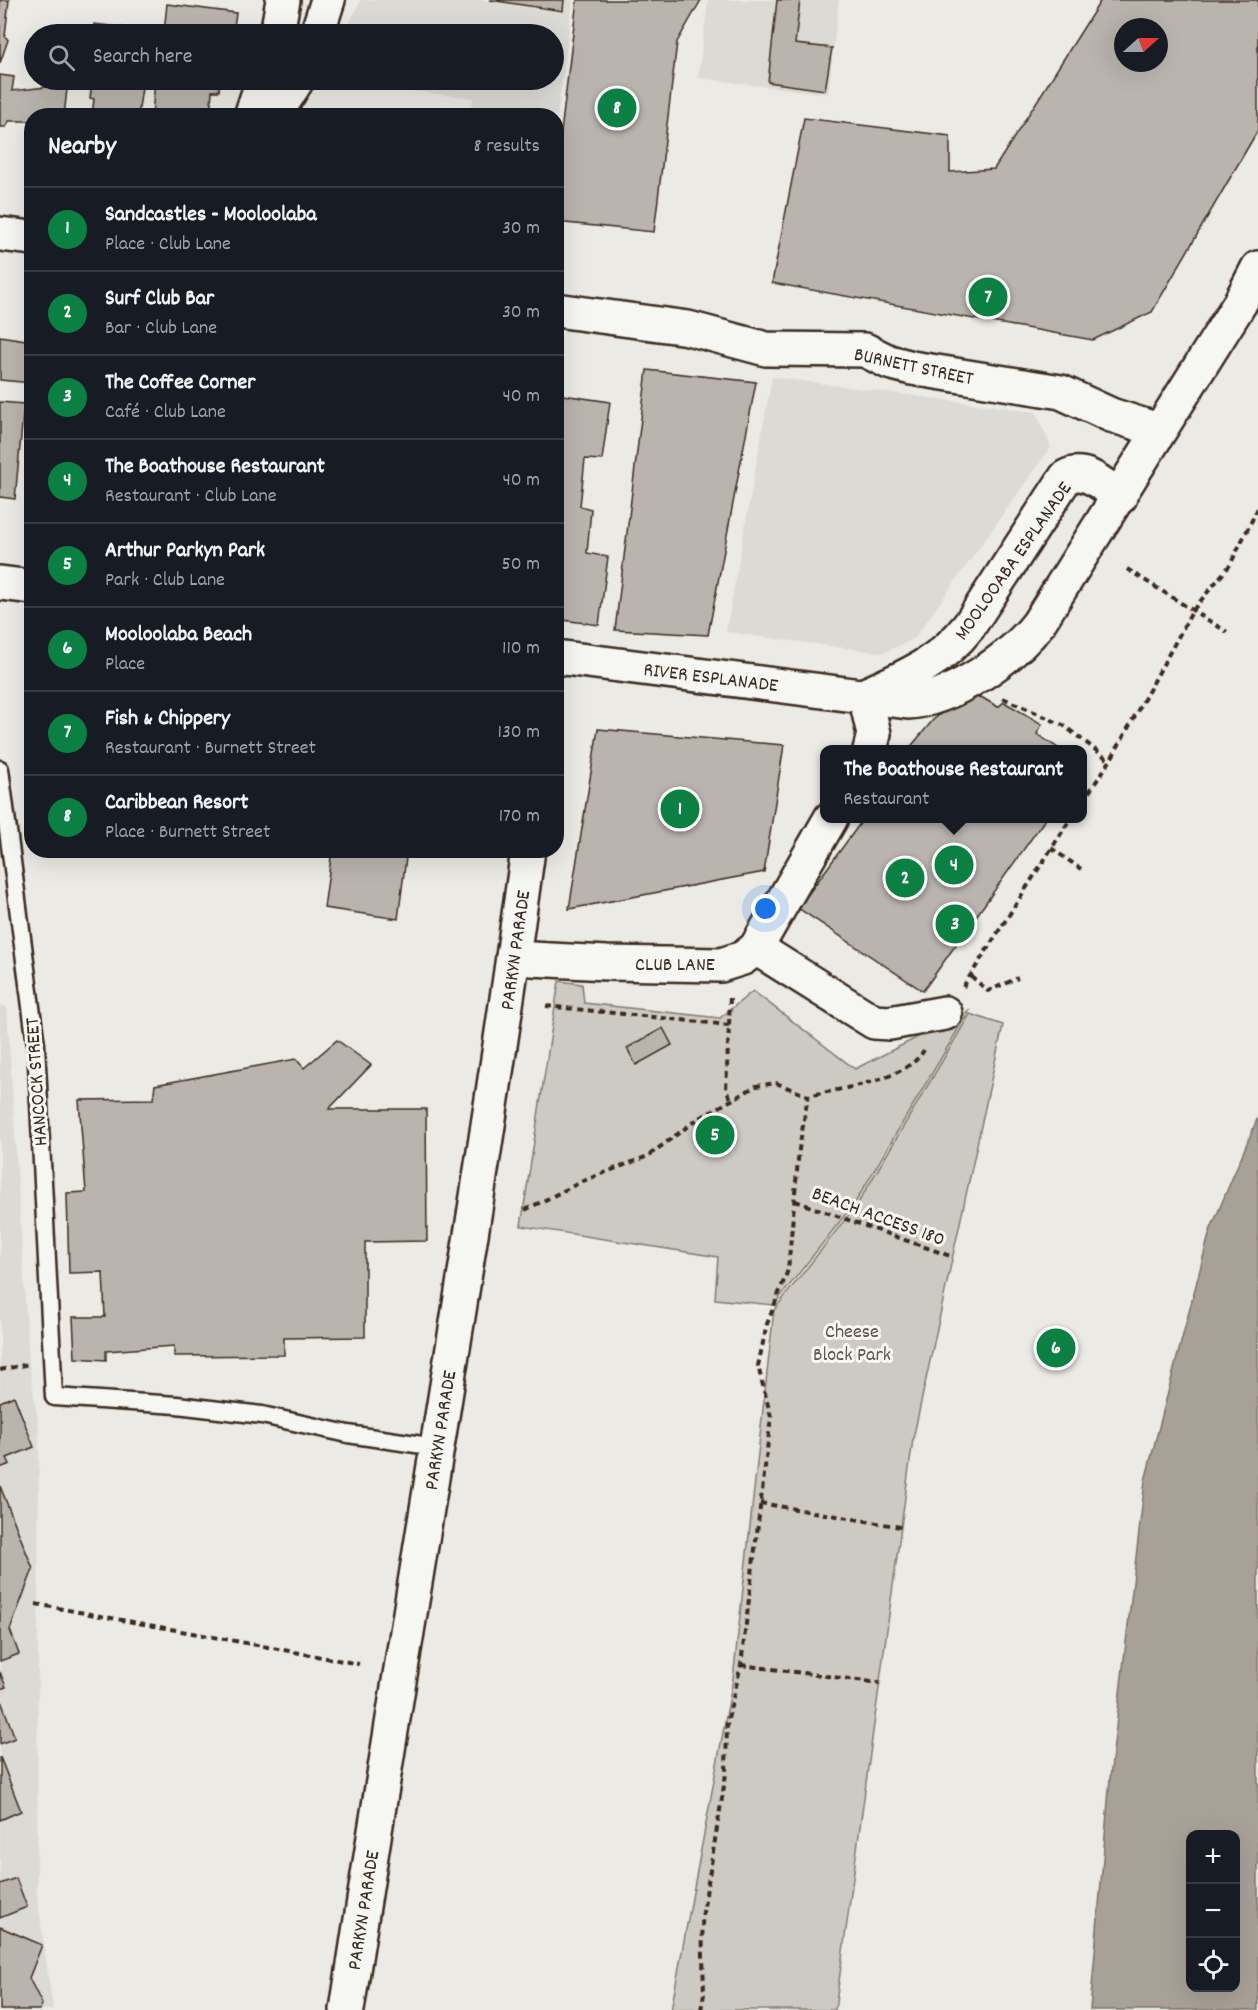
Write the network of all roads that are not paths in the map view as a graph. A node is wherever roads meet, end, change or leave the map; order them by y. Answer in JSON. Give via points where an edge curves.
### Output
{"nodes":[{"id":1,"x":283,"y":0,"type":"edge"},
{"id":2,"x":328,"y":0,"type":"edge"},
{"id":3,"x":279,"y":24,"type":"edge"},
{"id":4,"x":320,"y":24,"type":"edge"},
{"id":5,"x":260,"y":90,"type":"edge"},
{"id":6,"x":291,"y":90,"type":"edge"},
{"id":7,"x":254,"y":108,"type":"edge"},
{"id":8,"x":279,"y":108,"type":"edge"},
{"id":9,"x":0,"y":234,"type":"edge"},
{"id":10,"x":24,"y":237,"type":"edge"},
{"id":11,"x":1258,"y":268,"type":"edge"},
{"id":12,"x":564,"y":311,"type":"edge"},
{"id":13,"x":1158,"y":430,"type":"junction"},
{"id":14,"x":1119,"y":497,"type":"junction"},
{"id":15,"x":0,"y":583,"type":"edge"},
{"id":16,"x":24,"y":586,"type":"edge"},
{"id":17,"x":564,"y":658,"type":"edge"},
{"id":18,"x":865,"y":694,"type":"junction"},
{"id":19,"x":871,"y":745,"type":"edge"},
{"id":20,"x":0,"y":769,"type":"edge"},
{"id":21,"x":829,"y":823,"type":"edge"},
{"id":22,"x":527,"y":858,"type":"edge"},
{"id":23,"x":756,"y":948,"type":"junction"},
{"id":24,"x":513,"y":958,"type":"junction"},
{"id":25,"x":945,"y":1013,"type":"road end"},
{"id":26,"x":436,"y":1447,"type":"junction"},
{"id":27,"x":347,"y":2010,"type":"edge"}],
"edges":[{"from":1,"to":3,"type":"street"},
{"from":2,"to":4,"type":"street"},
{"from":5,"to":7,"type":"street"},
{"from":6,"to":8,"type":"street"},
{"from":9,"to":10,"type":"street"},
{"from":11,"to":13,"type":"street","via":[[1240,303]]},
{"from":12,"to":13,"type":"street","name":"BURNETT STREET","via":[[688,328],[766,349],[865,350],[912,368],[1061,392],[1111,415]]},
{"from":13,"to":14,"type":"street"},
{"from":14,"to":18,"type":"street","via":[[1038,624],[1009,654],[968,681],[925,699],[908,702]]},
{"from":14,"to":18,"type":"street","name":"MOOLOOABA ESPLANADE","via":[[1084,475],[1066,477],[954,644],[925,667]]},
{"from":15,"to":16,"type":"street"},
{"from":17,"to":18,"type":"street","name":"RIVER ESPLANADE"},
{"from":18,"to":19,"type":"street","via":[[874,734]]},
{"from":20,"to":26,"type":"lane","name":"HANCOCK STREET","via":[[36,1046],[54,1397],[262,1415],[348,1434]]},
{"from":21,"to":23,"type":"street"},
{"from":22,"to":24,"type":"street","name":"PARKYN PARADE"},
{"from":23,"to":24,"type":"street","name":"CLUB LANE","via":[[743,958],[721,964]]},
{"from":23,"to":25,"type":"street","via":[[874,1022],[890,1023]]},
{"from":24,"to":26,"type":"street","name":"PARKYN PARADE"},
{"from":26,"to":27,"type":"street","name":"PARKYN PARADE"}]}
